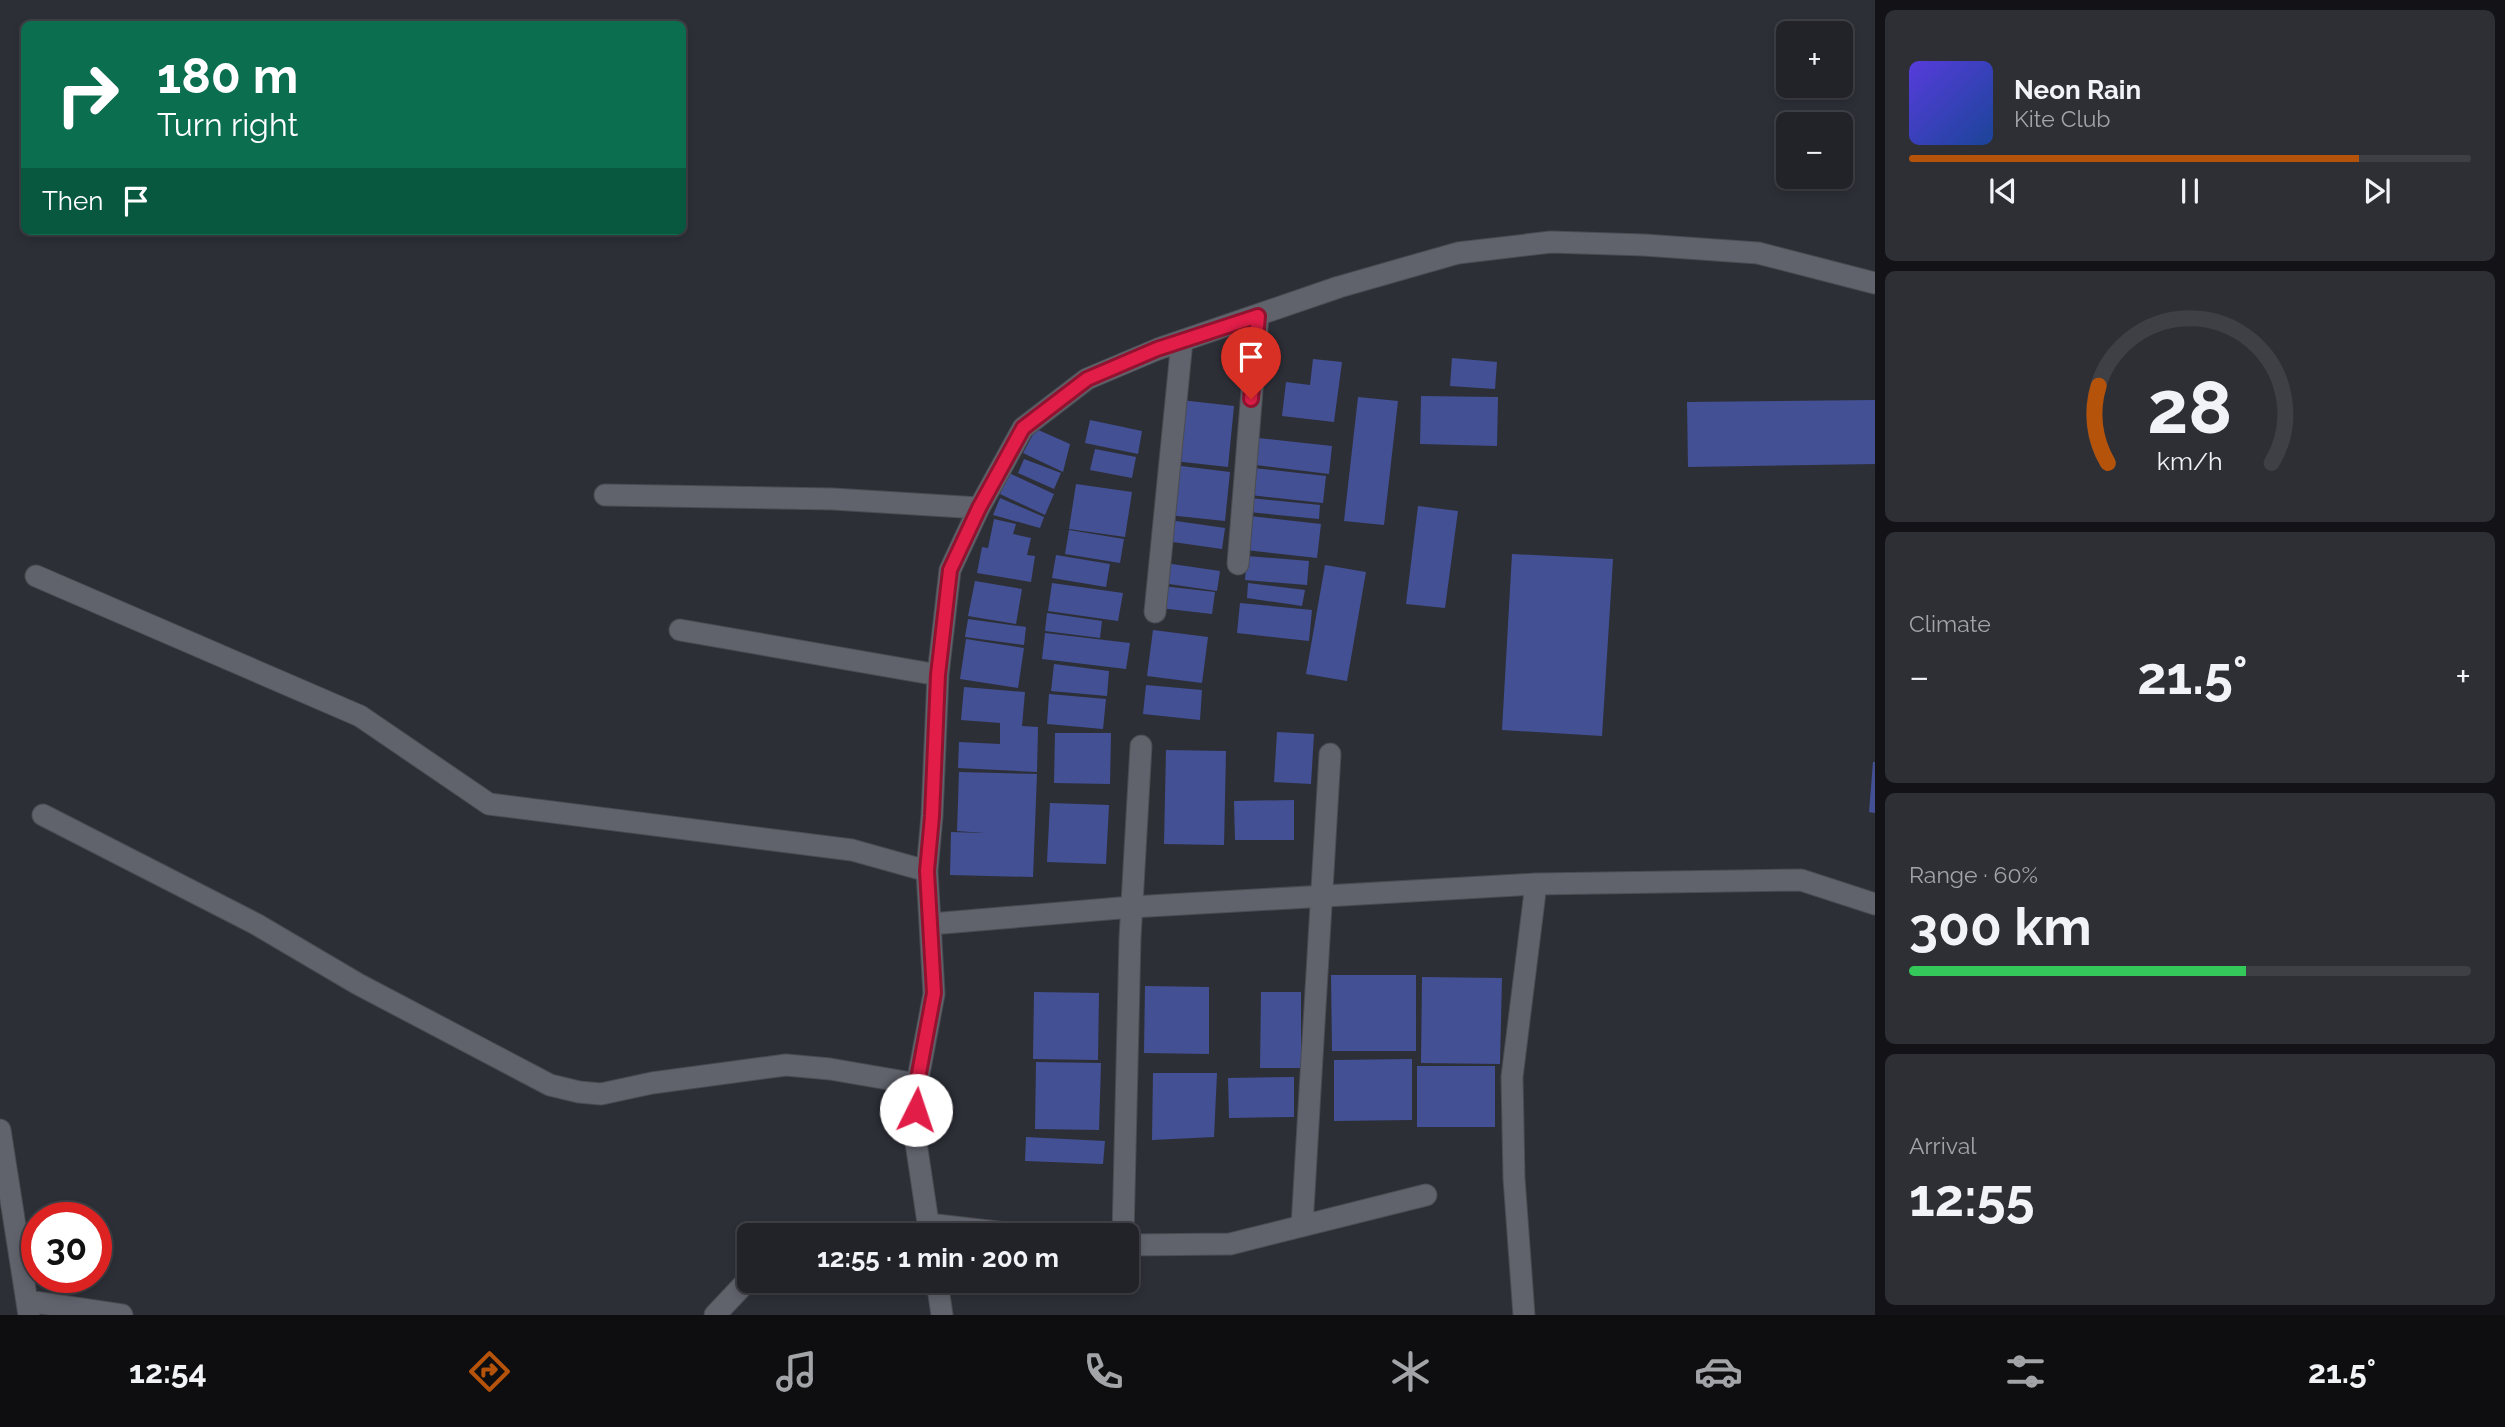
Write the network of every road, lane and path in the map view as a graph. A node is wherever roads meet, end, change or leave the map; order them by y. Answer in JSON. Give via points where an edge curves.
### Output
{"nodes":[{"id":1,"x":1875,"y":283,"type":"edge"},
{"id":2,"x":1258,"y":316,"type":"junction"},
{"id":3,"x":1182,"y":341,"type":"junction"},
{"id":4,"x":606,"y":495,"type":"dead end"},
{"id":5,"x":979,"y":508,"type":"junction"},
{"id":6,"x":1238,"y":564,"type":"dead end"},
{"id":7,"x":36,"y":576,"type":"dead end"},
{"id":8,"x":1155,"y":612,"type":"dead end"},
{"id":9,"x":680,"y":630,"type":"dead end"},
{"id":10,"x":938,"y":675,"type":"junction"},
{"id":11,"x":1141,"y":746,"type":"dead end"},
{"id":12,"x":1329,"y":754,"type":"dead end"},
{"id":13,"x":43,"y":816,"type":"dead end"},
{"id":14,"x":927,"y":871,"type":"junction"},
{"id":15,"x":1536,"y":884,"type":"junction"},
{"id":16,"x":1321,"y":898,"type":"junction"},
{"id":17,"x":1875,"y":904,"type":"edge"},
{"id":18,"x":1132,"y":907,"type":"junction"},
{"id":19,"x":931,"y":925,"type":"junction"},
{"id":20,"x":917,"y":1084,"type":"junction"},
{"id":21,"x":0,"y":1130,"type":"edge"},
{"id":22,"x":1426,"y":1195,"type":"dead end"},
{"id":23,"x":928,"y":1223,"type":"edge"},
{"id":24,"x":1123,"y":1223,"type":"edge"},
{"id":25,"x":1302,"y":1226,"type":"junction"},
{"id":26,"x":0,"y":1237,"type":"edge"},
{"id":27,"x":1139,"y":1245,"type":"edge"},
{"id":28,"x":19,"y":1249,"type":"junction"},
{"id":29,"x":737,"y":1292,"type":"edge"},
{"id":30,"x":939,"y":1293,"type":"edge"},
{"id":31,"x":28,"y":1308,"type":"edge"},
{"id":32,"x":122,"y":1315,"type":"edge"},
{"id":33,"x":715,"y":1315,"type":"edge"},
{"id":34,"x":942,"y":1315,"type":"edge"},
{"id":35,"x":1524,"y":1315,"type":"edge"}],
"edges":[{"from":1,"to":2,"type":"street","via":[[1758,253],[1551,242],[1458,253]]},
{"from":2,"to":3,"type":"street"},
{"from":2,"to":6,"type":"street"},
{"from":3,"to":5,"type":"street","via":[[1087,379],[1023,428]]},
{"from":3,"to":8,"type":"street"},
{"from":4,"to":5,"type":"street","via":[[833,499]]},
{"from":5,"to":10,"type":"street","via":[[950,570]]},
{"from":7,"to":14,"type":"street","via":[[360,716],[489,804],[852,850]]},
{"from":9,"to":10,"type":"street"},
{"from":10,"to":14,"type":"street"},
{"from":11,"to":18,"type":"street"},
{"from":12,"to":16,"type":"street"},
{"from":13,"to":20,"type":"street","via":[[256,924],[358,984],[550,1085],[601,1094],[786,1065]]},
{"from":14,"to":19,"type":"street"},
{"from":15,"to":16,"type":"street"},
{"from":15,"to":17,"type":"street","via":[[1801,880]]},
{"from":15,"to":35,"type":"street","via":[[1512,1077]]},
{"from":16,"to":18,"type":"street"},
{"from":16,"to":25,"type":"street"},
{"from":18,"to":19,"type":"street"},
{"from":18,"to":24,"type":"street"},
{"from":19,"to":20,"type":"street","via":[[934,993]]},
{"from":20,"to":23,"type":"street","via":[[915,1136]]},
{"from":21,"to":28,"type":"street"},
{"from":22,"to":25,"type":"street"},
{"from":25,"to":27,"type":"street","via":[[1230,1244]]},
{"from":26,"to":28,"type":"street"},
{"from":28,"to":31,"type":"street"},
{"from":29,"to":33,"type":"street"},
{"from":30,"to":34,"type":"street"},
{"from":31,"to":32,"type":"street"}]}
